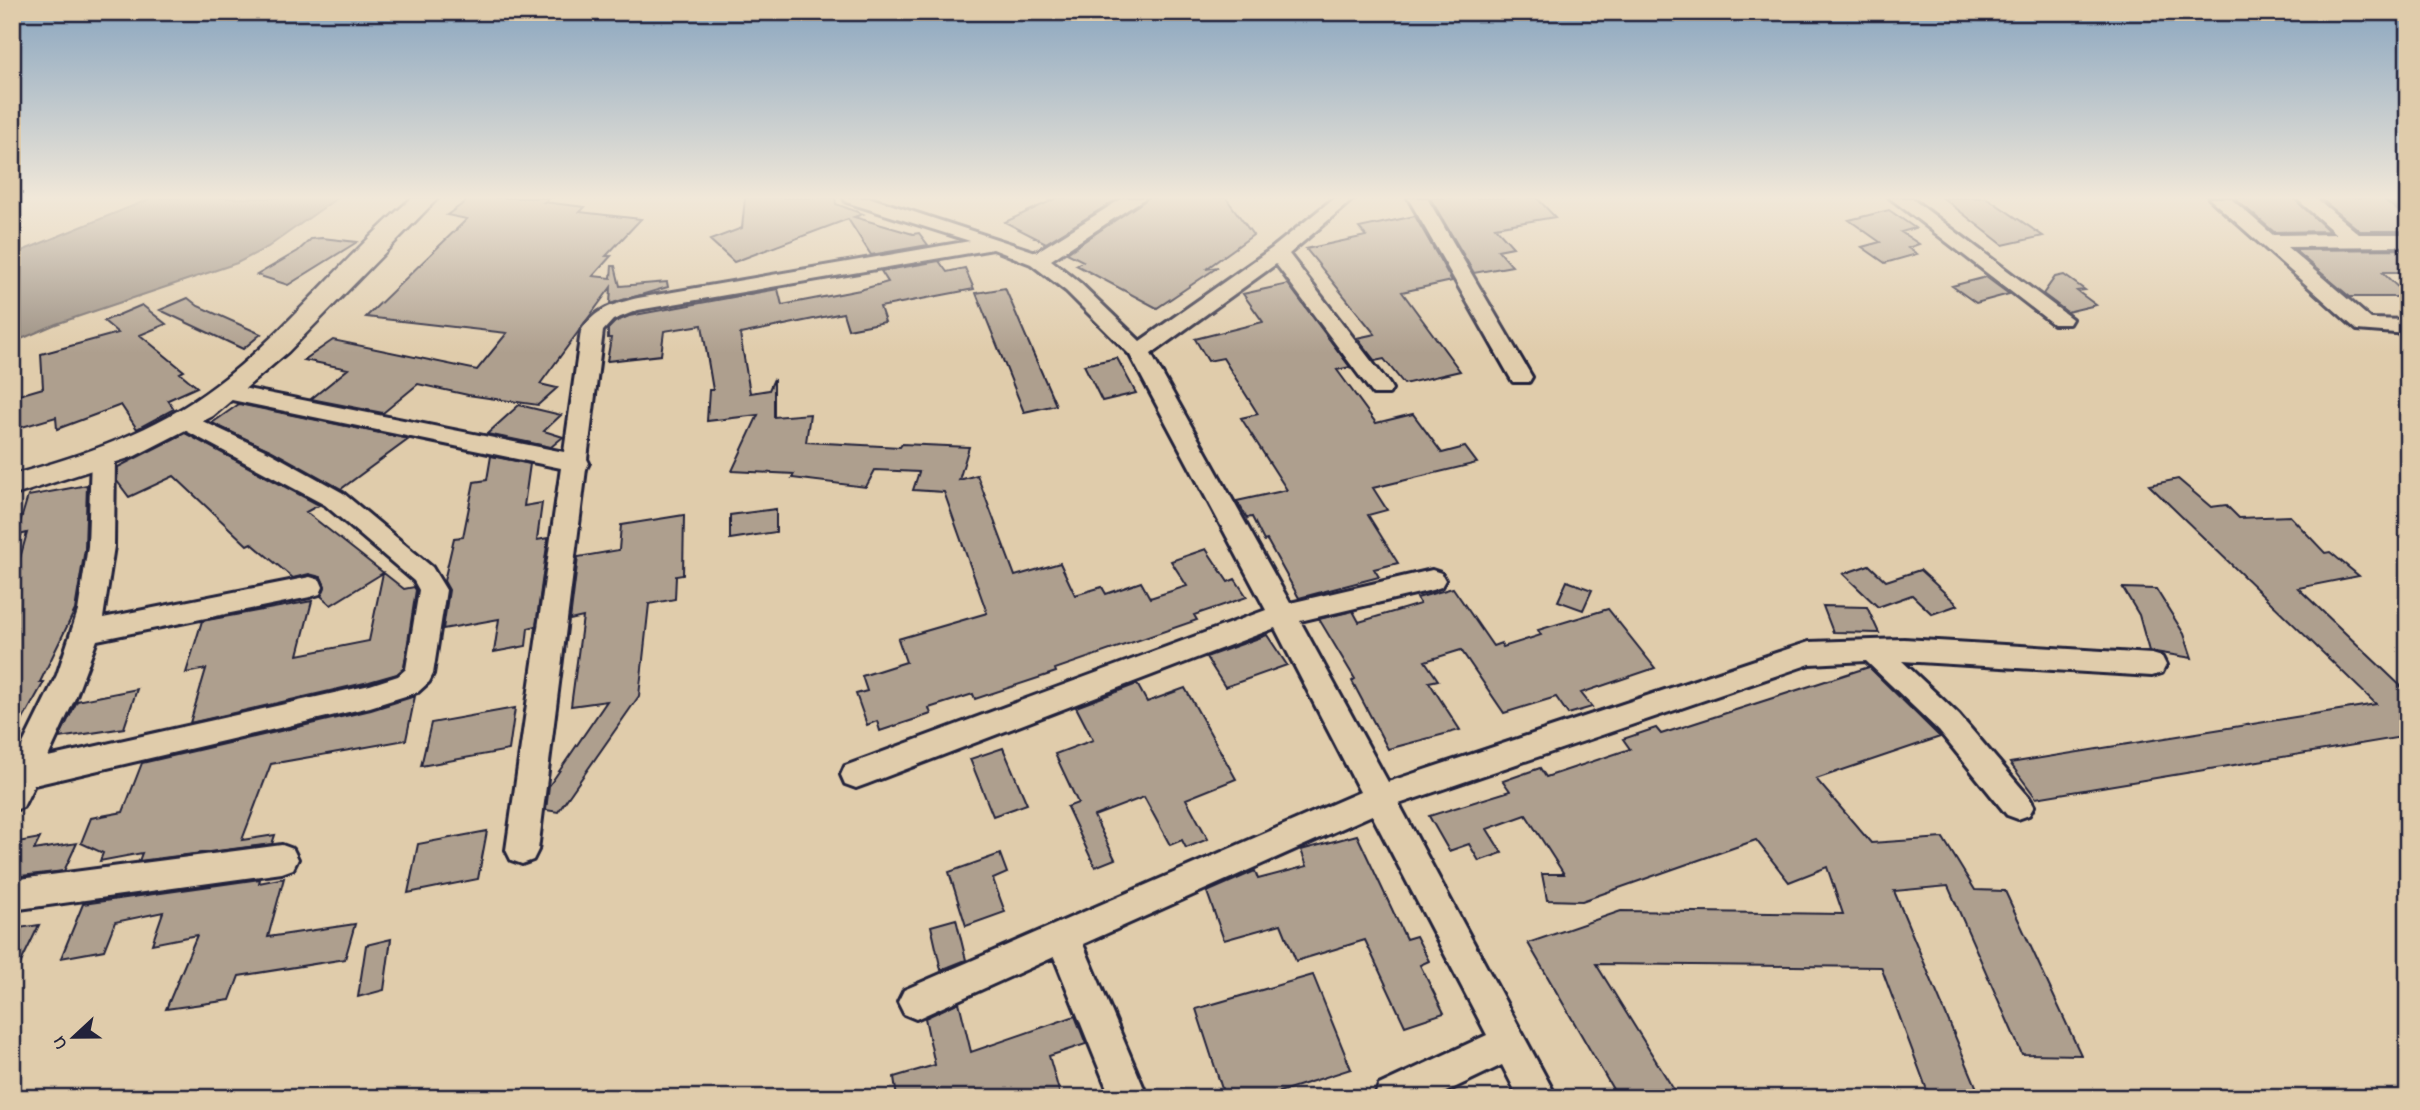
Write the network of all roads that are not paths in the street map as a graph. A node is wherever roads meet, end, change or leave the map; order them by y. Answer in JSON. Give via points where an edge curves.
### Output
{"nodes":[{"id":1,"x":374,"y":250,"type":"edge"},
{"id":2,"x":956,"y":250,"type":"edge"},
{"id":3,"x":1013,"y":250,"type":"edge"},
{"id":4,"x":1054,"y":250,"type":"edge"},
{"id":5,"x":1282,"y":250,"type":"edge"},
{"id":6,"x":1447,"y":250,"type":"edge"},
{"id":7,"x":1968,"y":250,"type":"edge"},
{"id":8,"x":2277,"y":250,"type":"edge"},
{"id":9,"x":1278,"y":253,"type":"junction"},
{"id":10,"x":1038,"y":260,"type":"junction"},
{"id":11,"x":2351,"y":312,"type":"junction"},
{"id":12,"x":2408,"y":312,"type":"edge"},
{"id":13,"x":2061,"y":319,"type":"dead end"},
{"id":14,"x":2408,"y":327,"type":"edge"},
{"id":15,"x":1139,"y":352,"type":"junction"},
{"id":16,"x":1521,"y":377,"type":"dead end"},
{"id":17,"x":1381,"y":389,"type":"dead end"},
{"id":18,"x":227,"y":391,"type":"junction"},
{"id":19,"x":185,"y":421,"type":"junction"},
{"id":20,"x":103,"y":457,"type":"junction"},
{"id":21,"x":577,"y":463,"type":"junction"},
{"id":22,"x":12,"y":486,"type":"edge"},
{"id":23,"x":1432,"y":579,"type":"dead end"},
{"id":24,"x":310,"y":587,"type":"dead end"},
{"id":25,"x":1282,"y":615,"type":"junction"},
{"id":26,"x":86,"y":632,"type":"junction"},
{"id":27,"x":1874,"y":651,"type":"junction"},
{"id":28,"x":2152,"y":665,"type":"dead end"},
{"id":29,"x":856,"y":775,"type":"dead end"},
{"id":30,"x":18,"y":786,"type":"edge"},
{"id":31,"x":1379,"y":799,"type":"junction"},
{"id":32,"x":2018,"y":806,"type":"dead end"},
{"id":33,"x":522,"y":850,"type":"dead end"},
{"id":34,"x":282,"y":859,"type":"dead end"},
{"id":35,"x":12,"y":895,"type":"edge"},
{"id":36,"x":1063,"y":937,"type":"junction"},
{"id":37,"x":916,"y":1002,"type":"dead end"},
{"id":38,"x":1509,"y":1043,"type":"junction"},
{"id":39,"x":1130,"y":1098,"type":"edge"},
{"id":40,"x":1392,"y":1098,"type":"edge"},
{"id":41,"x":1539,"y":1098,"type":"edge"}],
"edges":[{"from":1,"to":18,"type":"main road"},
{"from":2,"to":21,"type":"street","via":[[606,313],[592,331]]},
{"from":3,"to":10,"type":"street"},
{"from":4,"to":10,"type":"street"},
{"from":5,"to":9,"type":"street"},
{"from":6,"to":16,"type":"street"},
{"from":7,"to":13,"type":"street"},
{"from":8,"to":11,"type":"street"},
{"from":9,"to":15,"type":"street"},
{"from":9,"to":17,"type":"street"},
{"from":10,"to":15,"type":"street","via":[[1073,287]]},
{"from":11,"to":12,"type":"street"},
{"from":11,"to":14,"type":"street","via":[[2369,326]]},
{"from":15,"to":25,"type":"street"},
{"from":18,"to":19,"type":"main road"},
{"from":18,"to":21,"type":"street"},
{"from":19,"to":20,"type":"main road"},
{"from":19,"to":30,"type":"street","via":[[334,499],[423,574],[433,590],[419,674],[408,684],[370,696]]},
{"from":20,"to":22,"type":"main road"},
{"from":20,"to":26,"type":"street","via":[[101,553]]},
{"from":21,"to":33,"type":"street"},
{"from":23,"to":25,"type":"street"},
{"from":24,"to":26,"type":"street"},
{"from":25,"to":29,"type":"street"},
{"from":25,"to":31,"type":"street"},
{"from":26,"to":30,"type":"street"},
{"from":27,"to":28,"type":"street"},
{"from":27,"to":31,"type":"street","via":[[1809,653]]},
{"from":27,"to":32,"type":"street","via":[[1949,723]]},
{"from":31,"to":36,"type":"street"},
{"from":31,"to":38,"type":"street"},
{"from":34,"to":35,"type":"street"},
{"from":36,"to":37,"type":"street"},
{"from":36,"to":39,"type":"street"},
{"from":38,"to":40,"type":"street"},
{"from":38,"to":41,"type":"street"}]}
